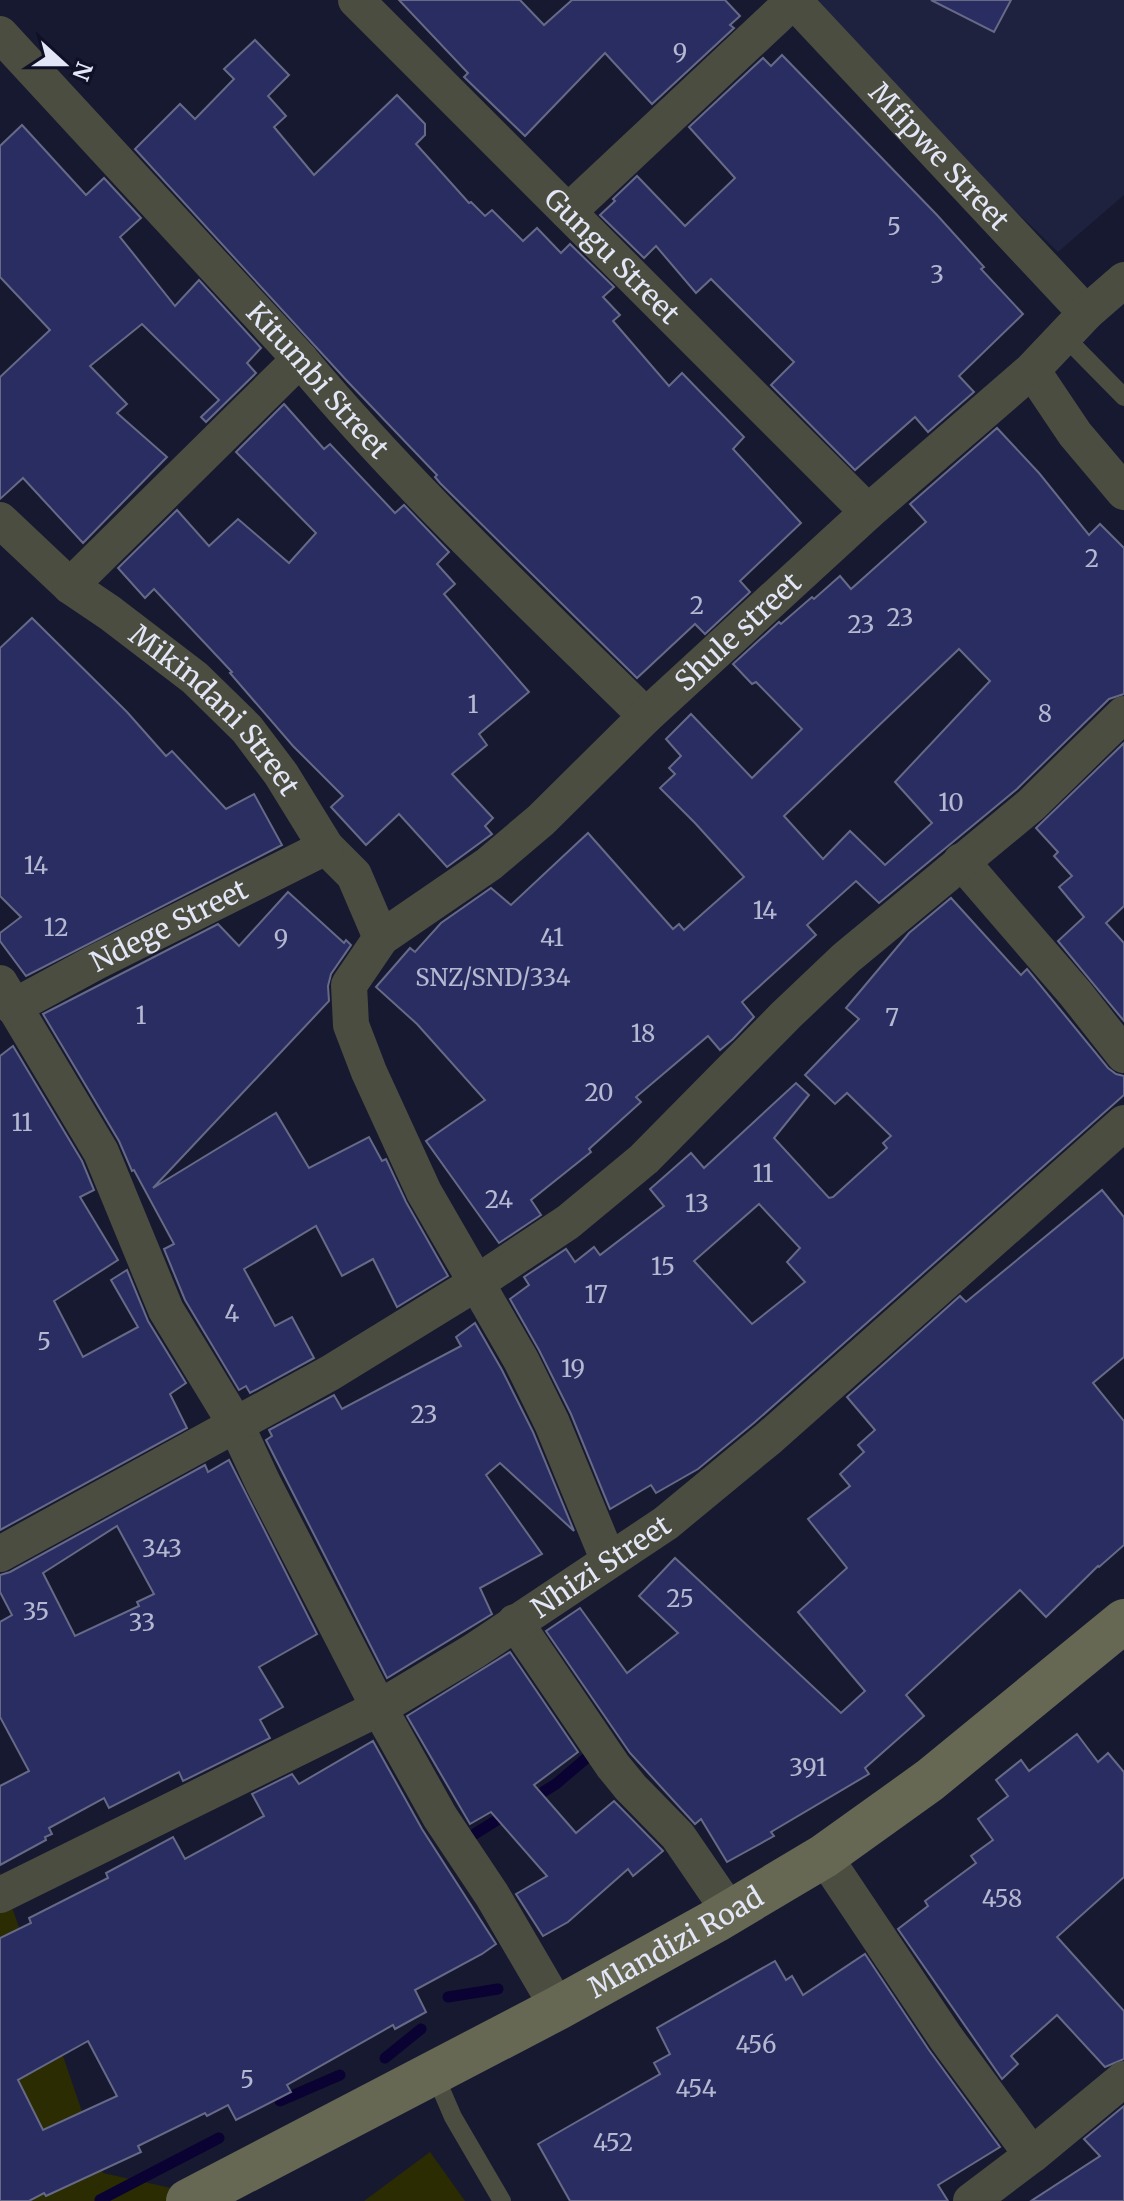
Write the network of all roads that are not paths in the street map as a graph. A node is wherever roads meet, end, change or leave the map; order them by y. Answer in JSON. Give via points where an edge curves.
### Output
{"nodes":[{"id":1,"x":356,"y":0,"type":"edge"},
{"id":2,"x":794,"y":0,"type":"edge"},
{"id":3,"x":0,"y":34,"type":"edge"},
{"id":4,"x":568,"y":212,"type":"junction"},
{"id":5,"x":1124,"y":280,"type":"edge"},
{"id":6,"x":1075,"y":324,"type":"junction"},
{"id":7,"x":300,"y":359,"type":"junction"},
{"id":8,"x":1032,"y":370,"type":"junction"},
{"id":9,"x":1124,"y":397,"type":"edge"},
{"id":10,"x":1124,"y":492,"type":"edge"},
{"id":11,"x":868,"y":512,"type":"junction"},
{"id":12,"x":0,"y":520,"type":"edge"},
{"id":13,"x":70,"y":586,"type":"junction"},
{"id":14,"x":1124,"y":714,"type":"edge"},
{"id":15,"x":646,"y":716,"type":"junction"},
{"id":16,"x":326,"y":847,"type":"junction"},
{"id":17,"x":961,"y":861,"type":"junction"},
{"id":18,"x":381,"y":938,"type":"junction"},
{"id":19,"x":6,"y":995,"type":"edge"},
{"id":20,"x":1124,"y":1055,"type":"edge"},
{"id":21,"x":1124,"y":1123,"type":"edge"},
{"id":22,"x":478,"y":1282,"type":"junction"},
{"id":23,"x":236,"y":1425,"type":"junction"},
{"id":24,"x":0,"y":1554,"type":"edge"},
{"id":25,"x":608,"y":1559,"type":"junction"},
{"id":26,"x":1124,"y":1621,"type":"edge"},
{"id":27,"x":515,"y":1622,"type":"junction"},
{"id":28,"x":379,"y":1708,"type":"junction"},
{"id":29,"x":824,"y":1856,"type":"junction"},
{"id":30,"x":0,"y":1895,"type":"edge"},
{"id":31,"x":730,"y":1912,"type":"junction"},
{"id":32,"x":558,"y":2008,"type":"junction"},
{"id":33,"x":434,"y":2073,"type":"junction"},
{"id":34,"x":1124,"y":2079,"type":"edge"},
{"id":35,"x":1032,"y":2155,"type":"junction"},
{"id":36,"x":188,"y":2201,"type":"edge"},
{"id":37,"x":502,"y":2201,"type":"edge"},
{"id":38,"x":971,"y":2201,"type":"edge"}],
"edges":[{"from":1,"to":4,"type":"street","name":"Gungu Street"},
{"from":2,"to":4,"type":"street"},
{"from":2,"to":6,"type":"street","name":"Mfipwe Street"},
{"from":3,"to":7,"type":"street","name":"Kitumbi Street"},
{"from":4,"to":11,"type":"street","name":"Gungu Street"},
{"from":5,"to":6,"type":"street","name":"Shule street"},
{"from":6,"to":8,"type":"street","name":"Shule street"},
{"from":6,"to":9,"type":"lane"},
{"from":7,"to":13,"type":"street"},
{"from":7,"to":15,"type":"street","name":"Kitumbi Street","via":[[448,519]]},
{"from":8,"to":10,"type":"street","via":[[1075,434]]},
{"from":8,"to":11,"type":"street","name":"Shule street"},
{"from":11,"to":15,"type":"street","name":"Shule street"},
{"from":12,"to":13,"type":"street","name":"Mikindani Street"},
{"from":13,"to":16,"type":"street","name":"Mikindani Street","via":[[195,678],[247,729]]},
{"from":14,"to":17,"type":"street","via":[[1031,805]]},
{"from":15,"to":18,"type":"street","name":"Shule street","via":[[489,864]]},
{"from":16,"to":18,"type":"street","name":"Mikindani Street","via":[[354,875]]},
{"from":16,"to":19,"type":"street","name":"Ndege Street","via":[[96,962]]},
{"from":17,"to":20,"type":"street"},
{"from":17,"to":22,"type":"street","via":[[846,958],[603,1195]]},
{"from":18,"to":22,"type":"street","via":[[349,985],[351,1025],[424,1192]]},
{"from":19,"to":23,"type":"street","via":[[101,1152],[166,1310]]},
{"from":21,"to":25,"type":"street","name":"Nhizi Street","via":[[715,1485]]},
{"from":22,"to":23,"type":"street"},
{"from":22,"to":25,"type":"street","via":[[552,1423]]},
{"from":23,"to":24,"type":"street"},
{"from":23,"to":28,"type":"street"},
{"from":25,"to":27,"type":"street","name":"Nhizi Street"},
{"from":26,"to":29,"type":"street","name":"Mlandizi Road","via":[[930,1780]]},
{"from":27,"to":28,"type":"street","name":"Nhizi Street"},
{"from":27,"to":31,"type":"street","via":[[613,1766],[678,1836]]},
{"from":28,"to":30,"type":"street","name":"Nhizi Street"},
{"from":28,"to":32,"type":"street"},
{"from":29,"to":31,"type":"street","name":"Mlandizi Road"},
{"from":29,"to":35,"type":"street"},
{"from":31,"to":32,"type":"street","name":"Mlandizi Road"},
{"from":32,"to":33,"type":"street","name":"Mlandizi Road"},
{"from":33,"to":36,"type":"street","name":"Mlandizi Road"},
{"from":33,"to":37,"type":"lane"},
{"from":34,"to":35,"type":"street"},
{"from":35,"to":38,"type":"street"}]}
